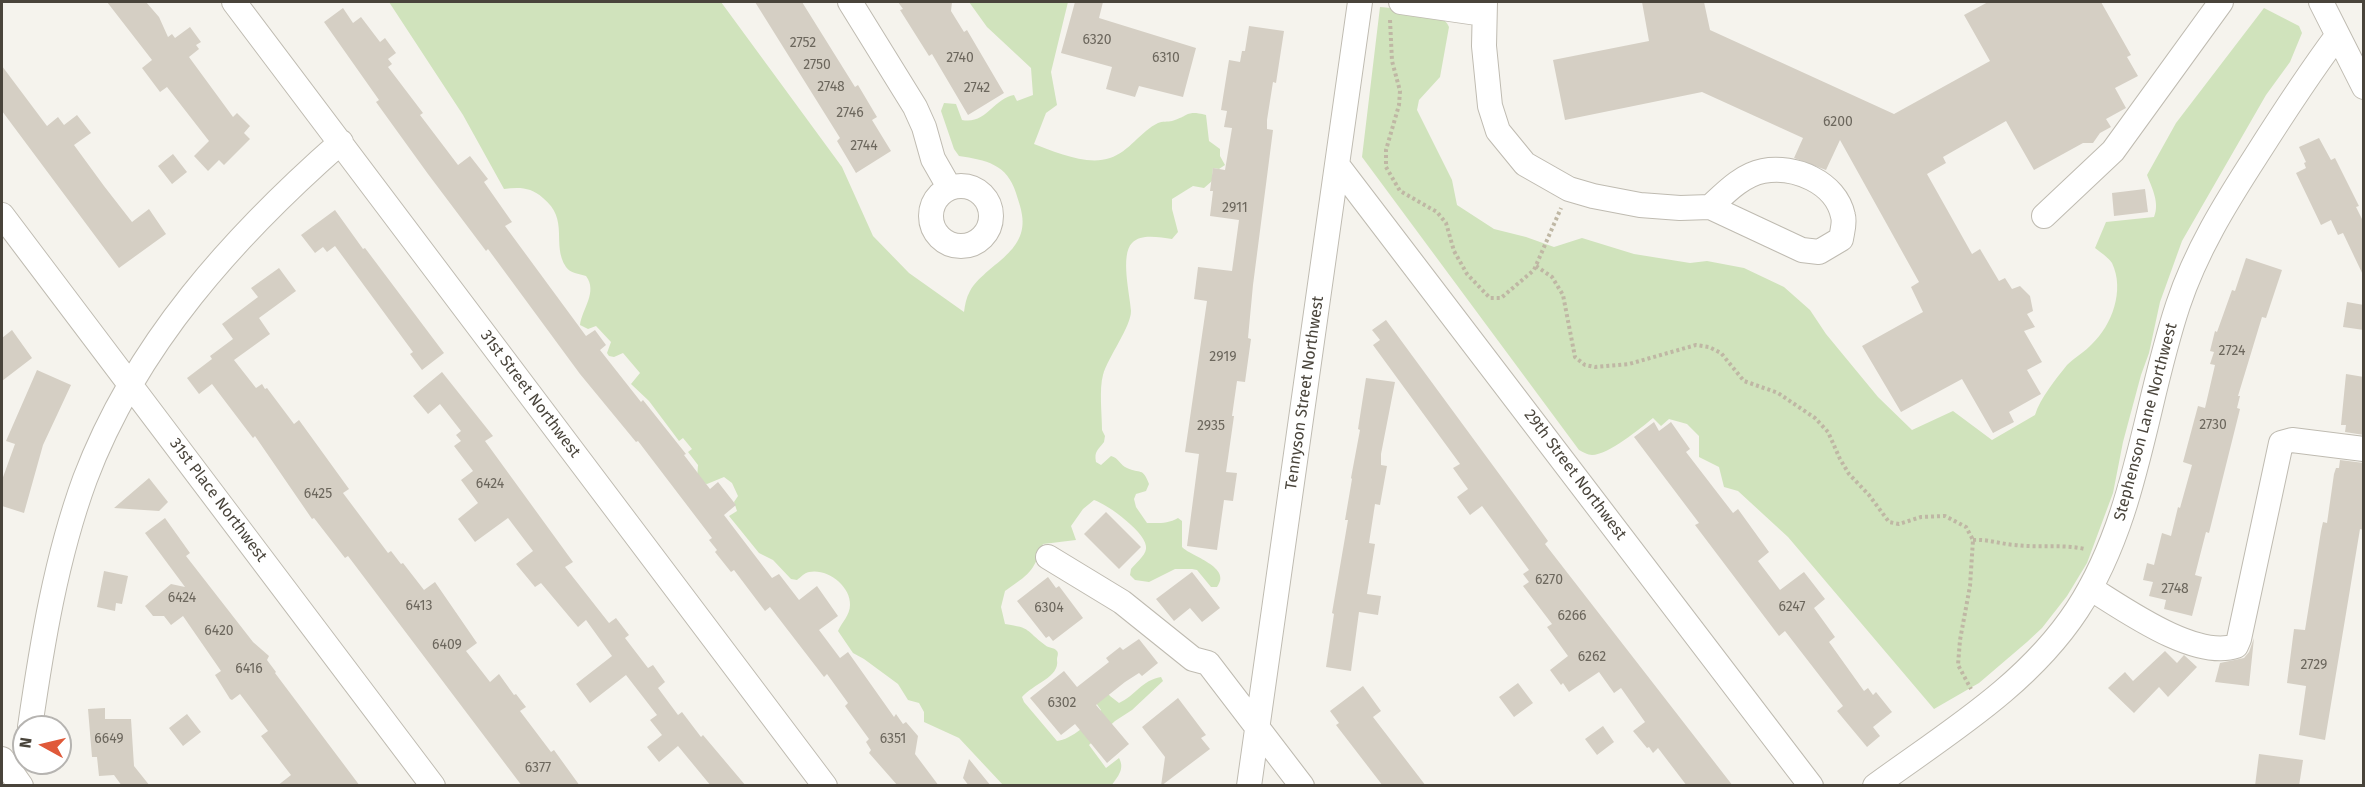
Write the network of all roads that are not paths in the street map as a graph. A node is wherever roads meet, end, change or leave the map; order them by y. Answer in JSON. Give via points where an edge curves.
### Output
{"nodes":[{"id":1,"x":234,"y":2,"type":"edge"},
{"id":2,"x":850,"y":2,"type":"edge"},
{"id":3,"x":1360,"y":2,"type":"edge"},
{"id":4,"x":2221,"y":2,"type":"edge"},
{"id":5,"x":2320,"y":2,"type":"edge"},
{"id":6,"x":1396,"y":6,"type":"edge"},
{"id":7,"x":1484,"y":8,"type":"edge"},
{"id":8,"x":2337,"y":36,"type":"junction"},
{"id":9,"x":2364,"y":87,"type":"edge"},
{"id":10,"x":341,"y":142,"type":"junction"},
{"id":11,"x":1338,"y":166,"type":"junction"},
{"id":12,"x":949,"y":187,"type":"dead end"},
{"id":13,"x":1710,"y":207,"type":"junction"},
{"id":14,"x":2,"y":215,"type":"edge"},
{"id":15,"x":2043,"y":216,"type":"dead end"},
{"id":16,"x":131,"y":384,"type":"junction"},
{"id":17,"x":2364,"y":449,"type":"edge"},
{"id":18,"x":1048,"y":557,"type":"dead end"},
{"id":19,"x":2090,"y":588,"type":"junction"},
{"id":20,"x":32,"y":715,"type":"edge"},
{"id":21,"x":1257,"y":726,"type":"junction"},
{"id":22,"x":2,"y":759,"type":"edge"},
{"id":23,"x":21,"y":785,"type":"edge"},
{"id":24,"x":433,"y":786,"type":"edge"},
{"id":25,"x":825,"y":786,"type":"edge"},
{"id":26,"x":1249,"y":786,"type":"edge"},
{"id":27,"x":1302,"y":786,"type":"edge"},
{"id":28,"x":1811,"y":786,"type":"edge"},
{"id":29,"x":1875,"y":786,"type":"edge"}],
"edges":[{"from":1,"to":10,"type":"street","name":"31st Street Northwest"},
{"from":2,"to":12,"type":"street","via":[[915,107],[933,159]]},
{"from":3,"to":11,"type":"street","name":"Tennyson Street Northwest"},
{"from":4,"to":15,"type":"street","via":[[2113,151]]},
{"from":5,"to":8,"type":"street"},
{"from":6,"to":7,"type":"street"},
{"from":7,"to":13,"type":"street","via":[[1490,106],[1498,131],[1525,164],[1569,189],[1640,205]]},
{"from":8,"to":9,"type":"street"},
{"from":8,"to":19,"type":"street","name":"Stephenson Lane Northwest","via":[[2305,78],[2228,200],[2192,268],[2164,352],[2123,513]]},
{"from":10,"to":16,"type":"street","via":[[219,260]]},
{"from":10,"to":25,"type":"street","name":"31st Street Northwest"},
{"from":11,"to":21,"type":"street","name":"Tennyson Street Northwest"},
{"from":11,"to":28,"type":"street","name":"29th Street Northwest"},
{"from":13,"to":13,"type":"street","via":[[1802,250],[1818,252],[1841,239],[1844,217],[1835,198],[1822,183],[1787,169],[1761,171],[1736,184]]},
{"from":14,"to":16,"type":"street","name":"31st Place Northwest"},
{"from":16,"to":20,"type":"street","via":[[96,451],[76,505],[52,597]]},
{"from":16,"to":24,"type":"street","name":"31st Place Northwest"},
{"from":17,"to":19,"type":"street","via":[[2292,440],[2281,443],[2236,646],[2221,649],[2167,634]]},
{"from":18,"to":21,"type":"street","via":[[1122,602],[1193,659],[1208,663]]},
{"from":19,"to":29,"type":"street","name":"Stephenson Lane Northwest","via":[[2066,625],[2032,665],[1982,708]]},
{"from":21,"to":26,"type":"street","name":"Tennyson Street Northwest"},
{"from":21,"to":27,"type":"street"},
{"from":22,"to":23,"type":"street"}]}
